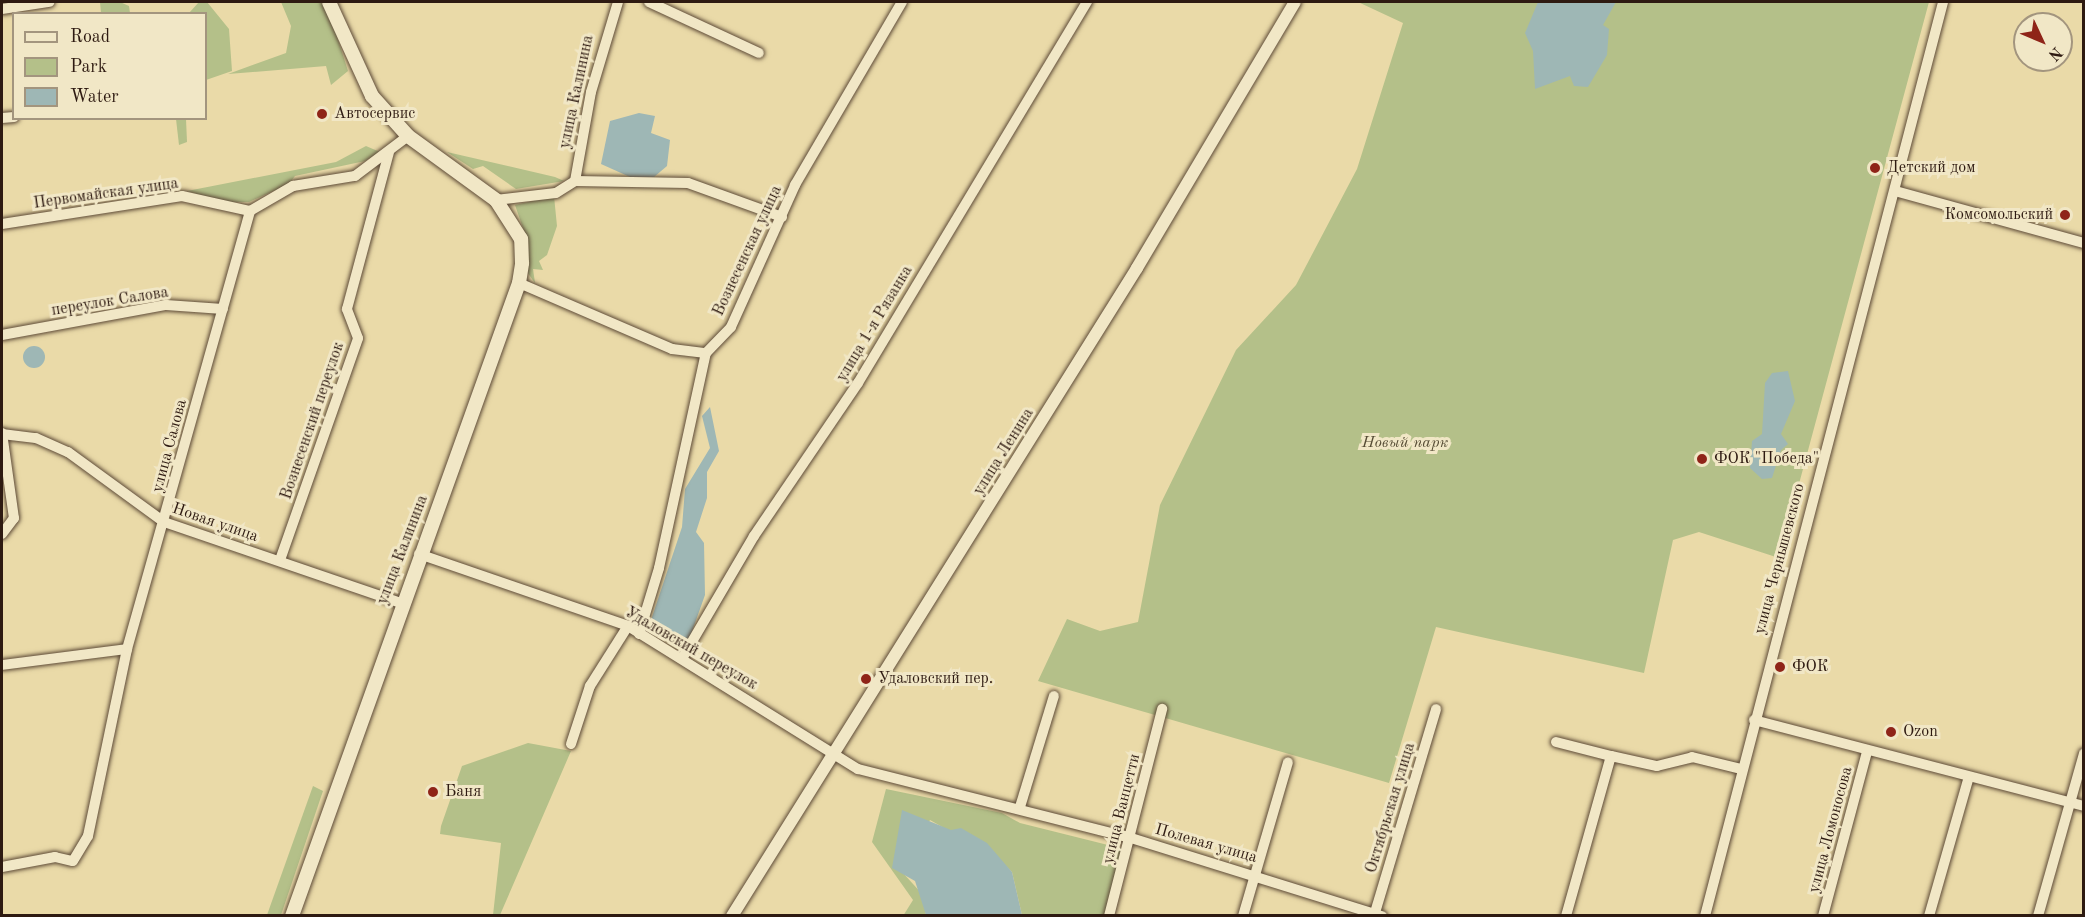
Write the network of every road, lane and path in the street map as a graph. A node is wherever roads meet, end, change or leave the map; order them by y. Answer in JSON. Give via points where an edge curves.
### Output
{"nodes":[{"id":1,"x":49,"y":2,"type":"edge"},
{"id":2,"x":329,"y":2,"type":"edge"},
{"id":3,"x":618,"y":2,"type":"edge"},
{"id":4,"x":649,"y":2,"type":"edge"},
{"id":5,"x":902,"y":2,"type":"edge"},
{"id":6,"x":1087,"y":2,"type":"edge"},
{"id":7,"x":1295,"y":2,"type":"edge"},
{"id":8,"x":1943,"y":2,"type":"edge"},
{"id":9,"x":2,"y":9,"type":"edge"},
{"id":10,"x":759,"y":53,"type":"dead end"},
{"id":11,"x":408,"y":136,"type":"junction"},
{"id":12,"x":389,"y":152,"type":"junction"},
{"id":13,"x":575,"y":181,"type":"junction"},
{"id":14,"x":1895,"y":191,"type":"junction"},
{"id":15,"x":496,"y":200,"type":"junction"},
{"id":16,"x":250,"y":211,"type":"junction"},
{"id":17,"x":782,"y":217,"type":"junction"},
{"id":18,"x":2,"y":224,"type":"edge"},
{"id":19,"x":2084,"y":243,"type":"edge"},
{"id":20,"x":519,"y":283,"type":"junction"},
{"id":21,"x":223,"y":309,"type":"junction"},
{"id":22,"x":2,"y":335,"type":"edge"},
{"id":23,"x":706,"y":353,"type":"junction"},
{"id":24,"x":2,"y":434,"type":"edge"},
{"id":25,"x":164,"y":522,"type":"junction"},
{"id":26,"x":2,"y":534,"type":"edge"},
{"id":27,"x":419,"y":554,"type":"junction"},
{"id":28,"x":280,"y":560,"type":"junction"},
{"id":29,"x":400,"y":603,"type":"junction"},
{"id":30,"x":628,"y":626,"type":"junction"},
{"id":31,"x":639,"y":634,"type":"junction"},
{"id":32,"x":127,"y":649,"type":"junction"},
{"id":33,"x":682,"y":657,"type":"junction"},
{"id":34,"x":2,"y":665,"type":"edge"},
{"id":35,"x":1054,"y":696,"type":"dead end"},
{"id":36,"x":1162,"y":709,"type":"dead end"},
{"id":37,"x":1436,"y":709,"type":"dead end"},
{"id":38,"x":1754,"y":720,"type":"junction"},
{"id":39,"x":1556,"y":742,"type":"dead end"},
{"id":40,"x":571,"y":744,"type":"dead end"},
{"id":41,"x":1867,"y":752,"type":"junction"},
{"id":42,"x":2084,"y":753,"type":"edge"},
{"id":43,"x":836,"y":756,"type":"junction"},
{"id":44,"x":1611,"y":756,"type":"junction"},
{"id":45,"x":1288,"y":762,"type":"dead end"},
{"id":46,"x":1741,"y":769,"type":"junction"},
{"id":47,"x":1968,"y":780,"type":"junction"},
{"id":48,"x":2069,"y":802,"type":"junction"},
{"id":49,"x":2084,"y":806,"type":"edge"},
{"id":50,"x":1020,"y":807,"type":"junction"},
{"id":51,"x":1131,"y":838,"type":"junction"},
{"id":52,"x":2,"y":867,"type":"edge"},
{"id":53,"x":1254,"y":873,"type":"junction"},
{"id":54,"x":292,"y":915,"type":"edge"},
{"id":55,"x":732,"y":915,"type":"edge"},
{"id":56,"x":1109,"y":915,"type":"edge"},
{"id":57,"x":1243,"y":915,"type":"edge"},
{"id":58,"x":1377,"y":915,"type":"edge"},
{"id":59,"x":1566,"y":915,"type":"edge"},
{"id":60,"x":1705,"y":915,"type":"edge"},
{"id":61,"x":1823,"y":915,"type":"edge"},
{"id":62,"x":1929,"y":915,"type":"edge"},
{"id":63,"x":2038,"y":915,"type":"edge"}],
"edges":[{"from":1,"to":9,"type":"street"},
{"from":2,"to":11,"type":"main road","name":"улица Калинина","via":[[362,78]]},
{"from":3,"to":13,"type":"street","name":"улица Калинина","via":[[591,92]]},
{"from":4,"to":10,"type":"street"},
{"from":5,"to":17,"type":"street","name":"Вознесенская улица","via":[[820,139]]},
{"from":6,"to":33,"type":"street","name":"улица 1-я Рязанка","via":[[858,383],[754,536]]},
{"from":7,"to":43,"type":"street","name":"улица Ленина"},
{"from":8,"to":14,"type":"street","name":"улица Чернышевского"},
{"from":11,"to":12,"type":"street"},
{"from":11,"to":15,"type":"main road","name":"улица Калинина"},
{"from":12,"to":16,"type":"street","via":[[355,176],[293,186]]},
{"from":12,"to":28,"type":"street","name":"Вознесенский переулок","via":[[347,309],[358,338]]},
{"from":13,"to":15,"type":"street","via":[[556,193]]},
{"from":13,"to":17,"type":"street","via":[[688,183]]},
{"from":14,"to":19,"type":"street"},
{"from":14,"to":38,"type":"street","name":"улица Чернышевского"},
{"from":15,"to":20,"type":"main road","name":"улица Калинина","via":[[521,239]]},
{"from":16,"to":18,"type":"street","name":"Первомайская улица","via":[[182,196]]},
{"from":16,"to":21,"type":"street","name":"улица Салова"},
{"from":17,"to":23,"type":"street","name":"Вознесенская улица","via":[[731,327]]},
{"from":20,"to":23,"type":"street","via":[[672,349]]},
{"from":20,"to":27,"type":"main road","name":"улица Калинина"},
{"from":21,"to":22,"type":"street","name":"переулок Салова","via":[[166,305]]},
{"from":21,"to":25,"type":"street","name":"улица Салова"},
{"from":23,"to":31,"type":"street","via":[[659,568]]},
{"from":24,"to":25,"type":"street","name":"Новая улица","via":[[36,438],[68,452]]},
{"from":24,"to":26,"type":"street","name":"Новая улица","via":[[14,519]]},
{"from":25,"to":28,"type":"street","name":"Новая улица"},
{"from":25,"to":32,"type":"street","name":"улица Салова"},
{"from":27,"to":29,"type":"main road","name":"улица Калинина"},
{"from":27,"to":30,"type":"street","name":"Удаловский переулок"},
{"from":28,"to":29,"type":"street","name":"Новая улица"},
{"from":29,"to":54,"type":"main road","name":"улица Калинина"},
{"from":30,"to":31,"type":"street","name":"Удаловский переулок"},
{"from":30,"to":40,"type":"street","via":[[590,686]]},
{"from":31,"to":33,"type":"street","name":"Удаловский переулок"},
{"from":32,"to":34,"type":"street"},
{"from":32,"to":52,"type":"street","name":"улица Салова","via":[[88,836],[73,861],[55,857]]},
{"from":33,"to":43,"type":"street","name":"Удаловский переулок"},
{"from":35,"to":50,"type":"street"},
{"from":36,"to":51,"type":"street","name":"улица Ванцетти"},
{"from":37,"to":58,"type":"street","name":"Октябрьская улица"},
{"from":38,"to":41,"type":"street"},
{"from":38,"to":46,"type":"street","name":"улица Чернышевского"},
{"from":39,"to":44,"type":"street"},
{"from":41,"to":47,"type":"street"},
{"from":41,"to":61,"type":"street","name":"улица Ломоносова"},
{"from":42,"to":48,"type":"street"},
{"from":43,"to":50,"type":"street","name":"Полевая улица","via":[[858,769]]},
{"from":43,"to":55,"type":"street","name":"улица Ленина"},
{"from":44,"to":46,"type":"street","via":[[1658,766],[1692,757]]},
{"from":44,"to":59,"type":"street"},
{"from":45,"to":53,"type":"street"},
{"from":46,"to":60,"type":"street","name":"улица Чернышевского"},
{"from":47,"to":48,"type":"street"},
{"from":47,"to":62,"type":"street"},
{"from":48,"to":49,"type":"street"},
{"from":48,"to":63,"type":"street"},
{"from":50,"to":51,"type":"street","name":"Полевая улица"},
{"from":51,"to":53,"type":"street","name":"Полевая улица"},
{"from":51,"to":56,"type":"street","name":"улица Ванцетти"},
{"from":53,"to":57,"type":"street"},
{"from":53,"to":58,"type":"street","name":"Полевая улица"}]}
